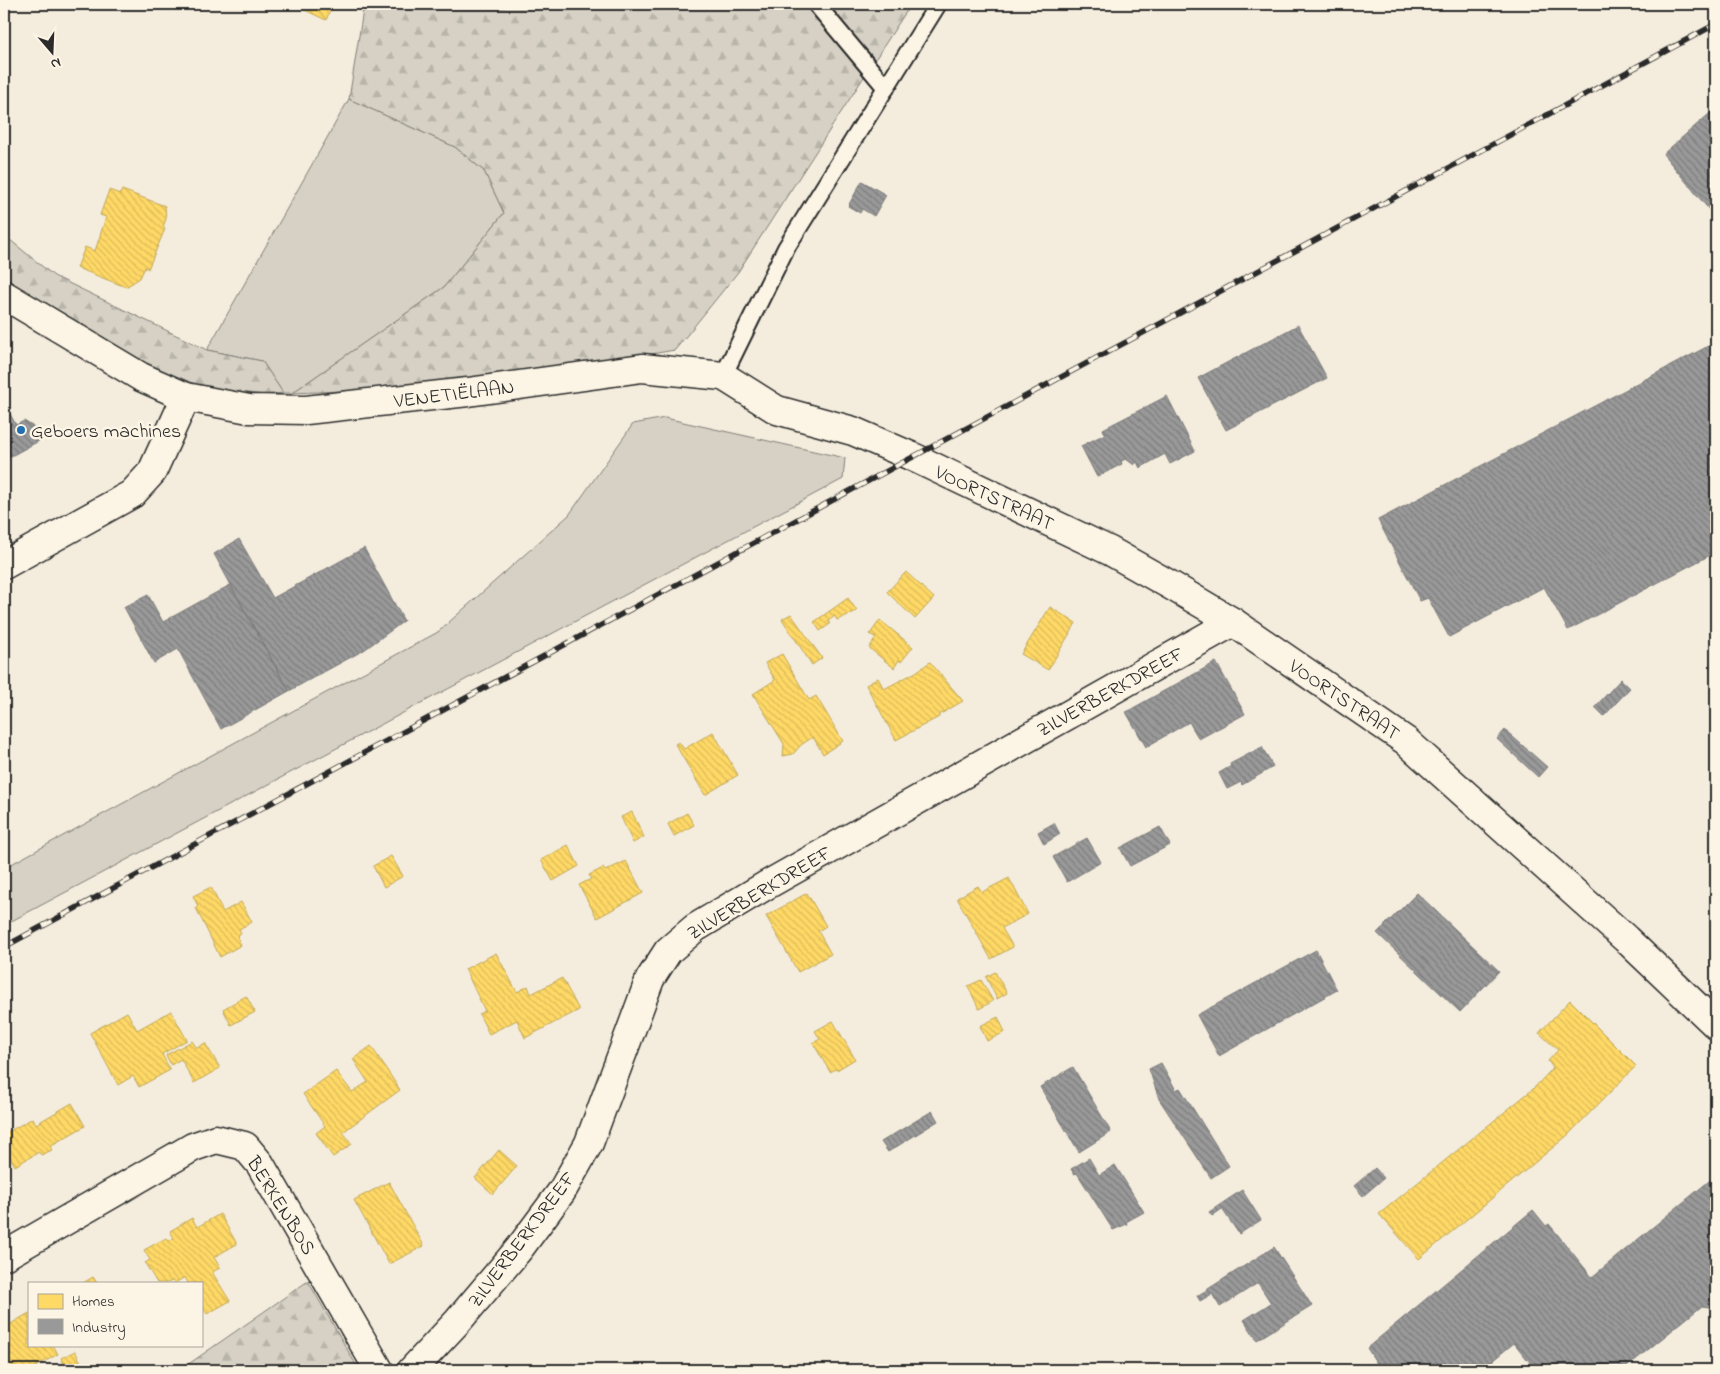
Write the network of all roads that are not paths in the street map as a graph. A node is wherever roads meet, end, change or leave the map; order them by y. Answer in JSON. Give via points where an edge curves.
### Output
{"nodes":[{"id":1,"x":816,"y":4,"type":"edge"},
{"id":2,"x":938,"y":4,"type":"edge"},
{"id":3,"x":886,"y":88,"type":"junction"},
{"id":4,"x":4,"y":295,"type":"edge"},
{"id":5,"x":723,"y":376,"type":"junction"},
{"id":6,"x":186,"y":397,"type":"junction"},
{"id":7,"x":913,"y":457,"type":"joint"},
{"id":8,"x":4,"y":565,"type":"edge"},
{"id":9,"x":1233,"y":622,"type":"junction"},
{"id":10,"x":1716,"y":1025,"type":"edge"},
{"id":11,"x":4,"y":1256,"type":"edge"},
{"id":12,"x":379,"y":1370,"type":"edge"},
{"id":13,"x":412,"y":1370,"type":"edge"}],
"edges":[{"from":1,"to":3,"type":"lane"},
{"from":2,"to":3,"type":"lane"},
{"from":3,"to":5,"type":"lane","via":[[786,248]]},
{"from":4,"to":6,"type":"street","name":"VENETIËLAAN","via":[[141,377]]},
{"from":5,"to":6,"type":"street","name":"VENETIËLAAN","via":[[642,368],[306,410],[249,409]]},
{"from":5,"to":7,"type":"street","name":"VENETIËLAAN","via":[[777,410],[854,431]]},
{"from":6,"to":8,"type":"street","via":[[152,472],[132,494]]},
{"from":7,"to":9,"type":"street","name":"VOORTSTRAAT","via":[[1110,551]]},
{"from":9,"to":10,"type":"street","name":"VOORTSTRAAT","via":[[1406,741],[1626,939]]},
{"from":9,"to":13,"type":"street","name":"ZILVERBERKDREEF","via":[[765,886],[695,928],[668,951],[650,979],[589,1143],[562,1191],[458,1321]]},
{"from":11,"to":12,"type":"street","name":"BERKENBOS","via":[[193,1147],[216,1139],[245,1146],[260,1164]]}]}
